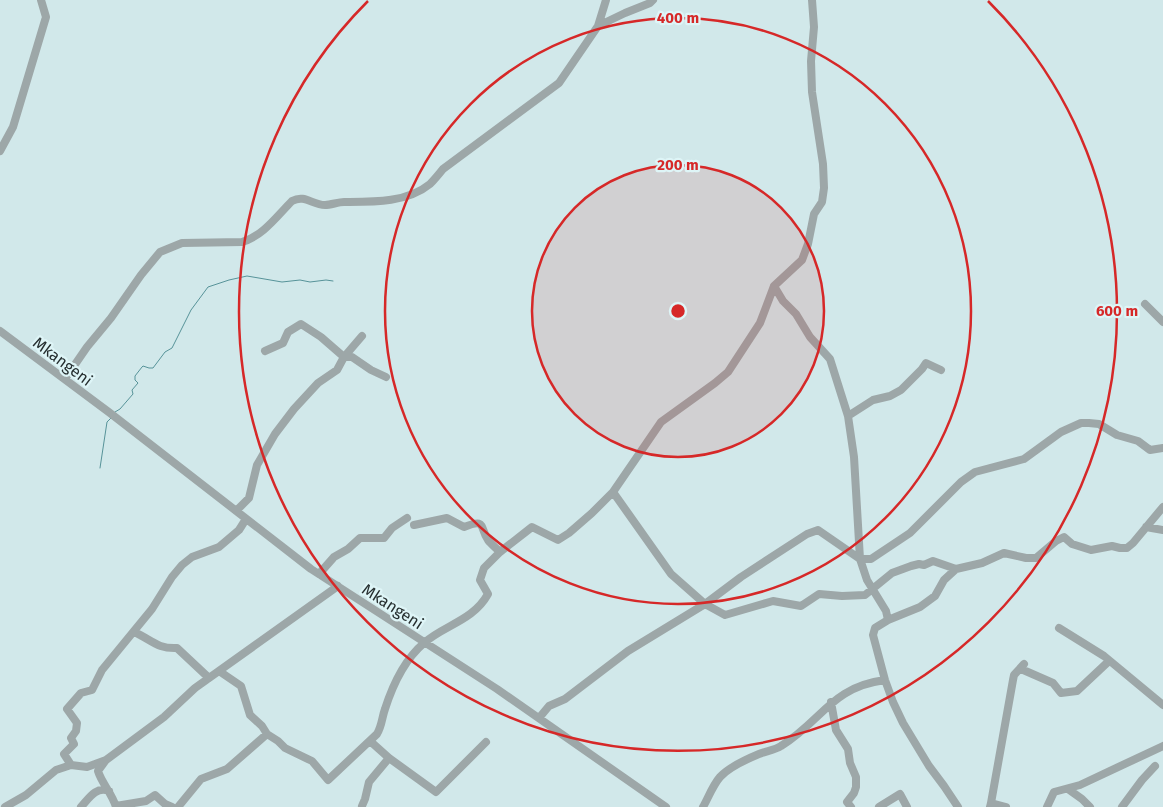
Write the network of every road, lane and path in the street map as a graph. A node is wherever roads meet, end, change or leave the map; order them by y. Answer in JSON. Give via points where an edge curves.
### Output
{"nodes":[{"id":1,"x":41,"y":0,"type":"edge"},
{"id":2,"x":606,"y":0,"type":"edge"},
{"id":3,"x":653,"y":0,"type":"edge"},
{"id":4,"x":812,"y":0,"type":"edge"},
{"id":5,"x":598,"y":26,"type":"junction"},
{"id":6,"x":0,"y":151,"type":"edge"},
{"id":7,"x":774,"y":286,"type":"junction"},
{"id":8,"x":1145,"y":304,"type":"dead end"},
{"id":9,"x":1163,"y":322,"type":"edge"},
{"id":10,"x":0,"y":331,"type":"edge"},
{"id":11,"x":362,"y":336,"type":"dead end"},
{"id":12,"x":264,"y":351,"type":"dead end"},
{"id":13,"x":344,"y":357,"type":"junction"},
{"id":14,"x":941,"y":370,"type":"dead end"},
{"id":15,"x":386,"y":377,"type":"dead end"},
{"id":16,"x":65,"y":379,"type":"junction"},
{"id":17,"x":848,"y":416,"type":"junction"},
{"id":18,"x":1163,"y":448,"type":"edge"},
{"id":19,"x":613,"y":492,"type":"junction"},
{"id":20,"x":1163,"y":507,"type":"edge"},
{"id":21,"x":236,"y":511,"type":"junction"},
{"id":22,"x":406,"y":518,"type":"dead end"},
{"id":23,"x":246,"y":519,"type":"junction"},
{"id":24,"x":414,"y":525,"type":"dead end"},
{"id":25,"x":1146,"y":527,"type":"junction"},
{"id":26,"x":1163,"y":530,"type":"edge"},
{"id":27,"x":500,"y":552,"type":"junction"},
{"id":28,"x":860,"y":559,"type":"junction"},
{"id":29,"x":956,"y":569,"type":"junction"},
{"id":30,"x":319,"y":574,"type":"junction"},
{"id":31,"x":338,"y":586,"type":"junction"},
{"id":32,"x":872,"y":589,"type":"junction"},
{"id":33,"x":705,"y":604,"type":"junction"},
{"id":34,"x":888,"y":620,"type":"junction"},
{"id":35,"x":1059,"y":628,"type":"dead end"},
{"id":36,"x":134,"y":632,"type":"junction"},
{"id":37,"x":424,"y":642,"type":"junction"},
{"id":38,"x":1109,"y":660,"type":"junction"},
{"id":39,"x":219,"y":671,"type":"junction"},
{"id":40,"x":209,"y":678,"type":"junction"},
{"id":41,"x":885,"y":680,"type":"junction"},
{"id":42,"x":831,"y":702,"type":"junction"},
{"id":43,"x":1163,"y":705,"type":"edge"},
{"id":44,"x":539,"y":718,"type":"junction"},
{"id":45,"x":267,"y":734,"type":"junction"},
{"id":46,"x":370,"y":741,"type":"junction"},
{"id":47,"x":486,"y":742,"type":"dead end"},
{"id":48,"x":1163,"y":746,"type":"edge"},
{"id":49,"x":389,"y":758,"type":"junction"},
{"id":50,"x":106,"y":760,"type":"junction"},
{"id":51,"x":71,"y":765,"type":"junction"},
{"id":52,"x":1155,"y":766,"type":"dead end"},
{"id":53,"x":1068,"y":789,"type":"junction"},
{"id":54,"x":108,"y":791,"type":"junction"},
{"id":55,"x":990,"y":805,"type":"edge"},
{"id":56,"x":362,"y":806,"type":"edge"},
{"id":57,"x":5,"y":807,"type":"edge"},
{"id":58,"x":81,"y":807,"type":"edge"},
{"id":59,"x":116,"y":807,"type":"edge"},
{"id":60,"x":172,"y":807,"type":"edge"},
{"id":61,"x":178,"y":807,"type":"edge"},
{"id":62,"x":666,"y":807,"type":"edge"},
{"id":63,"x":703,"y":807,"type":"edge"},
{"id":64,"x":851,"y":807,"type":"edge"},
{"id":65,"x":879,"y":807,"type":"edge"},
{"id":66,"x":907,"y":807,"type":"edge"},
{"id":67,"x":958,"y":807,"type":"edge"},
{"id":68,"x":1006,"y":807,"type":"edge"},
{"id":69,"x":1047,"y":807,"type":"edge"},
{"id":70,"x":1090,"y":807,"type":"edge"},
{"id":71,"x":1122,"y":807,"type":"edge"}],
"edges":[{"from":1,"to":6,"type":"street","via":[[46,17],[13,127]]},
{"from":2,"to":5,"type":"street"},
{"from":3,"to":5,"type":"street"},
{"from":4,"to":7,"type":"street","via":[[812,92],[824,188],[802,260]]},
{"from":5,"to":16,"type":"street","via":[[559,83],[443,169],[430,184],[410,196],[324,205],[298,198],[257,236],[248,240],[182,243],[160,252]]},
{"from":7,"to":17,"type":"street","via":[[830,359]]},
{"from":7,"to":19,"type":"street","via":[[760,323],[728,372],[661,422]]},
{"from":8,"to":9,"type":"street"},
{"from":10,"to":16,"type":"street","name":"Mkangeni"},
{"from":11,"to":13,"type":"street"},
{"from":12,"to":13,"type":"street","via":[[283,343],[288,332],[301,324]]},
{"from":13,"to":15,"type":"street","via":[[352,357]]},
{"from":13,"to":21,"type":"street","via":[[337,370],[318,383],[275,434],[257,465],[249,498]]},
{"from":14,"to":17,"type":"street","via":[[926,363],[901,390],[873,400]]},
{"from":16,"to":21,"type":"street","name":"Mkangeni"},
{"from":17,"to":28,"type":"street","via":[[855,461]]},
{"from":18,"to":28,"type":"street","via":[[1150,450],[1138,441],[1099,424],[1081,424],[1061,432],[1024,459],[975,472],[910,533],[871,559]]},
{"from":19,"to":27,"type":"street","via":[[558,540],[532,528]]},
{"from":19,"to":33,"type":"street","via":[[671,574]]},
{"from":20,"to":25,"type":"street"},
{"from":21,"to":23,"type":"street","name":"Mkangeni"},
{"from":22,"to":30,"type":"street","via":[[384,538],[360,538],[334,557]]},
{"from":23,"to":30,"type":"street","name":"Mkangeni"},
{"from":23,"to":36,"type":"street","via":[[219,548],[192,557],[182,565]]},
{"from":24,"to":27,"type":"street","via":[[447,518],[464,527],[480,524],[486,538]]},
{"from":25,"to":26,"type":"street"},
{"from":25,"to":29,"type":"street","via":[[1126,548],[1112,546],[1091,550],[1072,544],[1064,537],[1036,558],[1004,553],[982,563]]},
{"from":27,"to":37,"type":"street","via":[[484,568],[480,580],[488,594],[482,604]]},
{"from":28,"to":32,"type":"street"},
{"from":28,"to":33,"type":"street","via":[[818,530],[799,539]]},
{"from":29,"to":32,"type":"street","via":[[933,561],[919,564],[892,573]]},
{"from":29,"to":34,"type":"street","via":[[927,603]]},
{"from":30,"to":31,"type":"street","name":"Mkangeni"},
{"from":31,"to":37,"type":"street","name":"Mkangeni"},
{"from":31,"to":39,"type":"street"},
{"from":32,"to":33,"type":"street","via":[[865,595],[819,594],[801,606],[772,601],[725,615]]},
{"from":32,"to":34,"type":"street"},
{"from":33,"to":44,"type":"street","via":[[628,651],[565,699],[549,706]]},
{"from":34,"to":41,"type":"street","via":[[876,628],[873,636]]},
{"from":35,"to":38,"type":"street"},
{"from":36,"to":40,"type":"street","via":[[165,649],[177,648]]},
{"from":36,"to":51,"type":"street","via":[[102,670],[92,690],[81,692],[67,709],[78,723],[71,738],[74,744],[64,754]]},
{"from":37,"to":44,"type":"street","name":"Mkangeni"},
{"from":37,"to":46,"type":"street","via":[[407,661],[392,689],[381,727]]},
{"from":38,"to":43,"type":"street"},
{"from":38,"to":55,"type":"street","via":[[1077,691],[1061,692],[1022,666],[1014,675]]},
{"from":39,"to":40,"type":"street"},
{"from":39,"to":45,"type":"street","via":[[241,686],[250,715]]},
{"from":40,"to":50,"type":"street","via":[[164,718]]},
{"from":41,"to":42,"type":"street","via":[[853,688]]},
{"from":41,"to":67,"type":"street","via":[[903,723]]},
{"from":42,"to":63,"type":"street","via":[[779,748],[759,754],[720,777]]},
{"from":42,"to":64,"type":"street","via":[[837,733],[848,749],[856,778],[854,794],[847,802]]},
{"from":44,"to":62,"type":"street","name":"Mkangeni"},
{"from":45,"to":46,"type":"street","via":[[285,748],[312,761],[328,780]]},
{"from":45,"to":61,"type":"street","via":[[227,769],[201,779]]},
{"from":46,"to":49,"type":"street"},
{"from":47,"to":49,"type":"street","via":[[436,792]]},
{"from":48,"to":53,"type":"street"},
{"from":49,"to":56,"type":"street","via":[[369,782]]},
{"from":50,"to":51,"type":"street","via":[[87,767]]},
{"from":50,"to":54,"type":"street","via":[[98,771]]},
{"from":51,"to":57,"type":"street","via":[[56,770],[26,795]]},
{"from":52,"to":71,"type":"street"},
{"from":53,"to":69,"type":"street","via":[[1054,792]]},
{"from":53,"to":70,"type":"street"},
{"from":54,"to":58,"type":"street","via":[[97,790]]},
{"from":54,"to":59,"type":"street","via":[[114,797]]},
{"from":55,"to":68,"type":"street"},
{"from":59,"to":60,"type":"street","via":[[146,801],[154,795]]},
{"from":65,"to":66,"type":"street","via":[[900,794]]}]}
